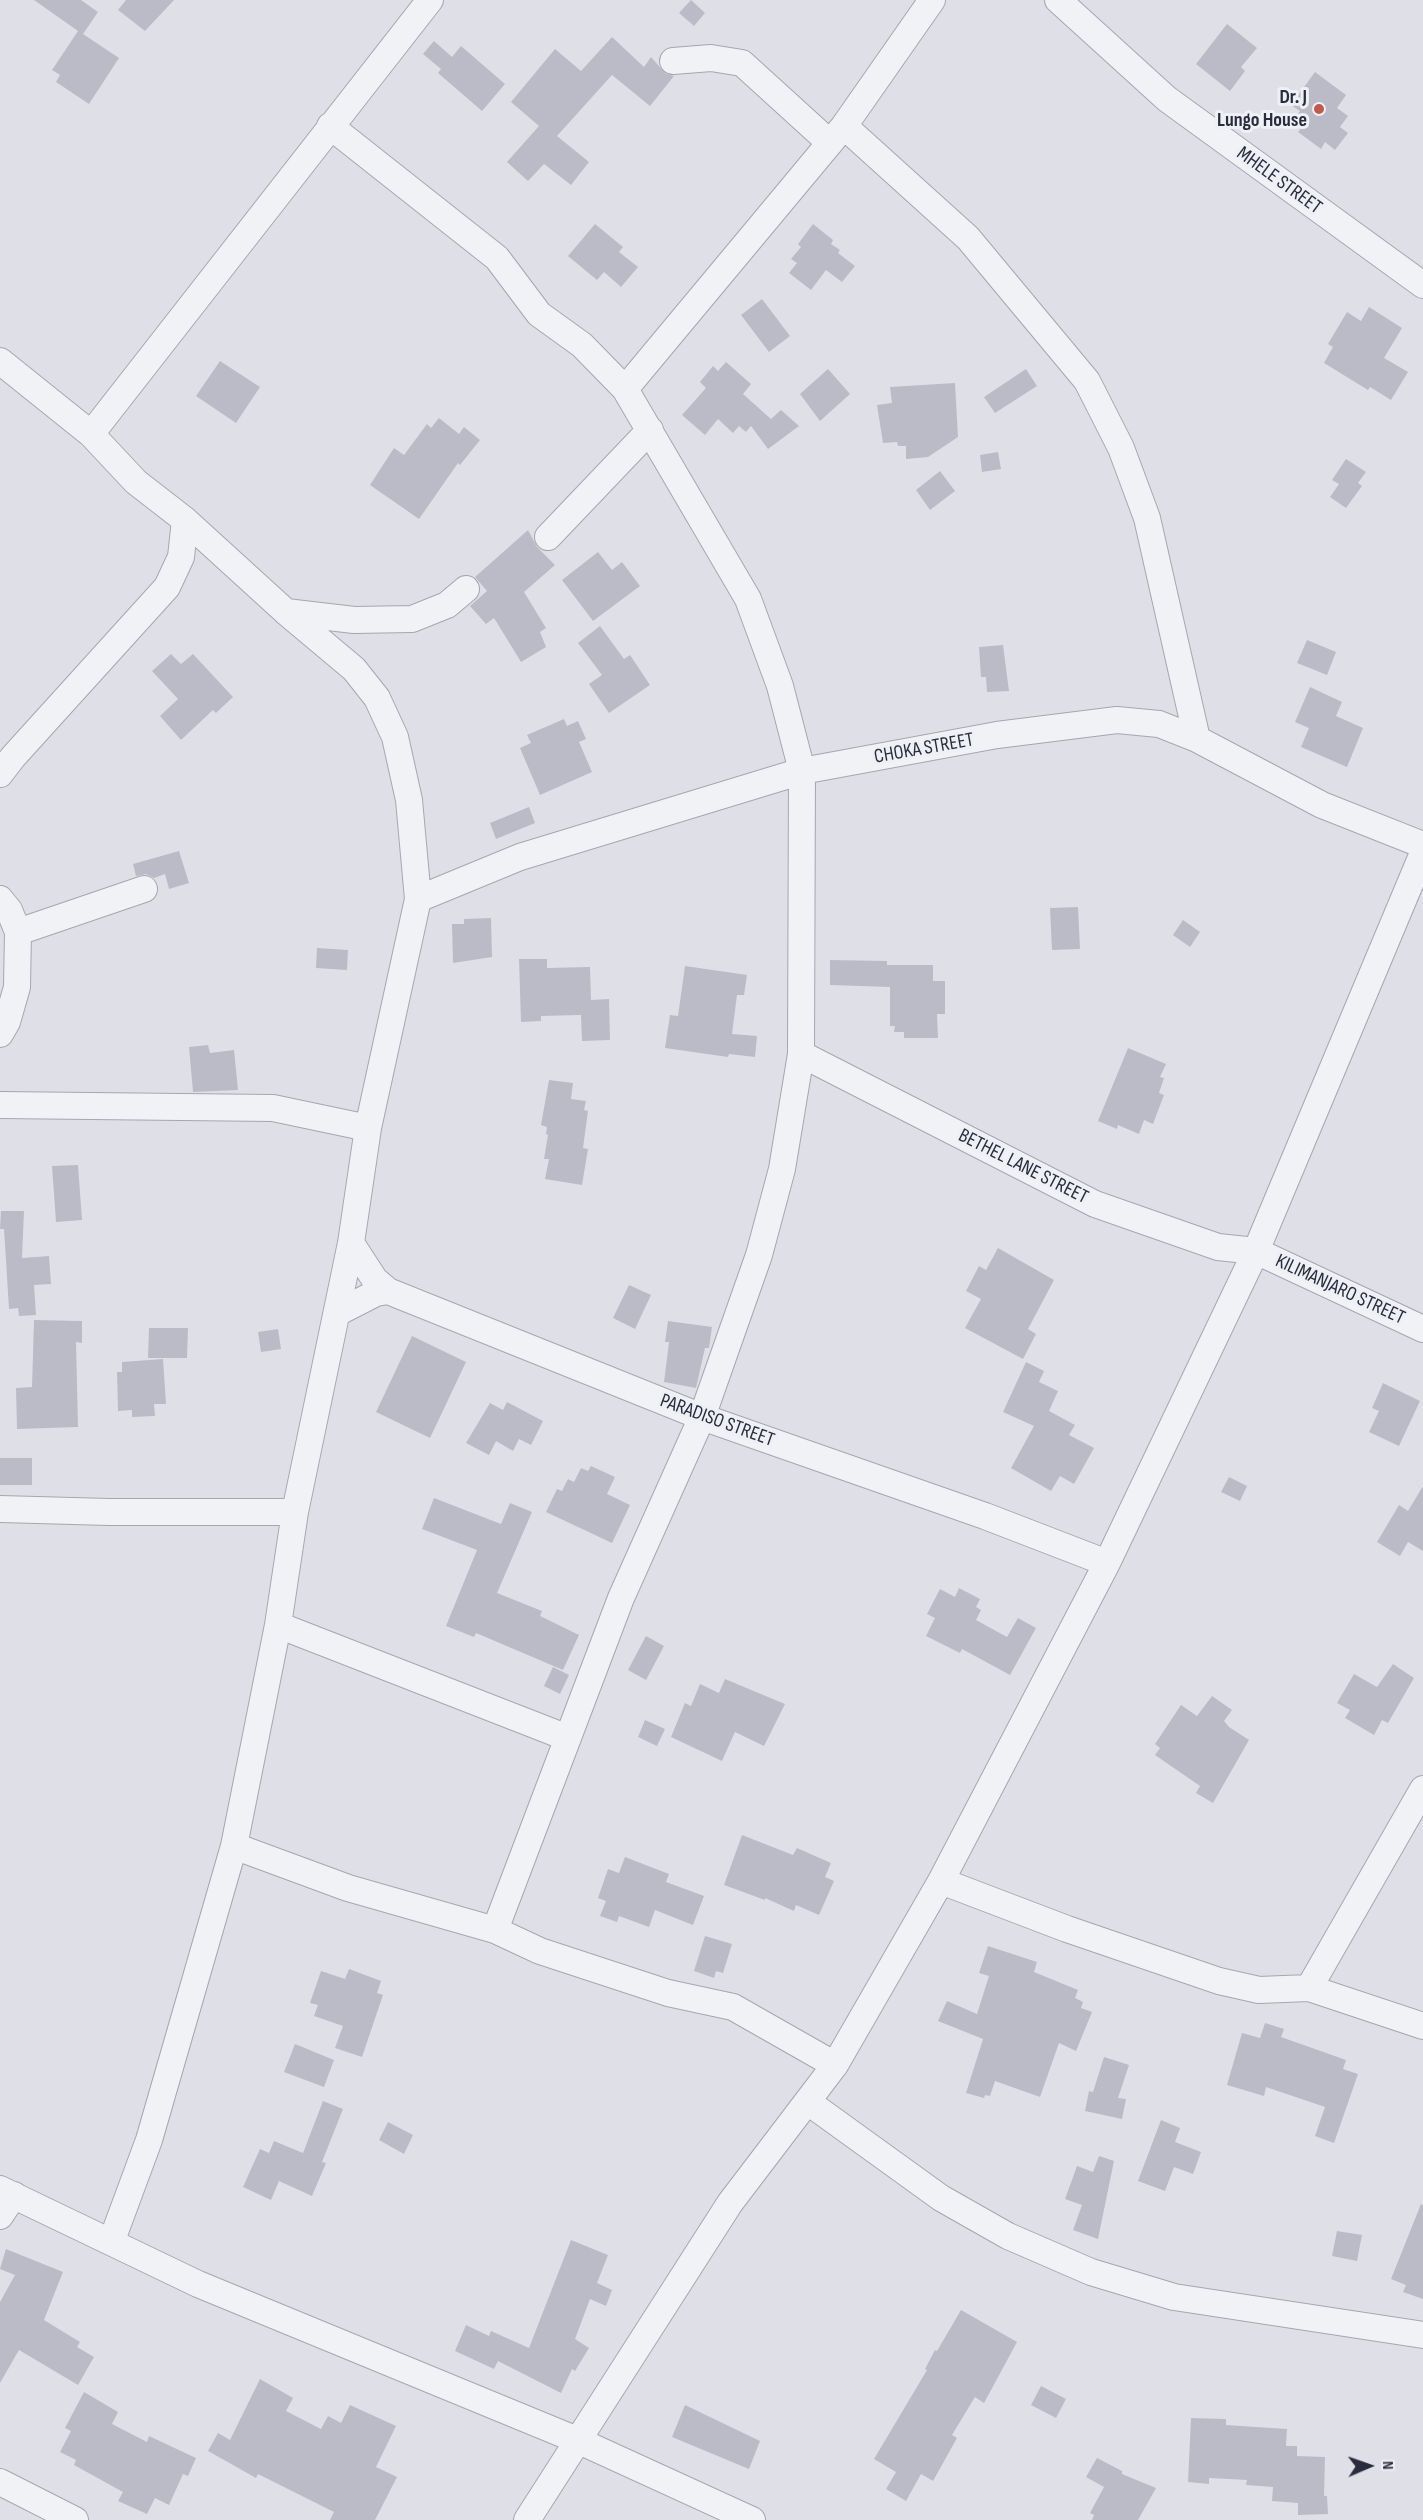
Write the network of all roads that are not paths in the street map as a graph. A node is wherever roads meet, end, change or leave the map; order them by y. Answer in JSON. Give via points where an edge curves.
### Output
{"nodes":[{"id":1,"x":430,"y":0,"type":"edge"},
{"id":2,"x":932,"y":0,"type":"edge"},
{"id":3,"x":1058,"y":0,"type":"edge"},
{"id":4,"x":673,"y":61,"type":"dead end"},
{"id":5,"x":330,"y":126,"type":"junction"},
{"id":6,"x":837,"y":135,"type":"junction"},
{"id":7,"x":1423,"y":285,"type":"edge"},
{"id":8,"x":0,"y":361,"type":"edge"},
{"id":9,"x":625,"y":389,"type":"junction"},
{"id":10,"x":650,"y":430,"type":"junction"},
{"id":11,"x":92,"y":434,"type":"junction"},
{"id":12,"x":185,"y":520,"type":"junction"},
{"id":13,"x":548,"y":537,"type":"dead end"},
{"id":14,"x":466,"y":589,"type":"dead end"},
{"id":15,"x":286,"y":612,"type":"junction"},
{"id":16,"x":1197,"y":739,"type":"junction"},
{"id":17,"x":802,"y":771,"type":"junction"},
{"id":18,"x":0,"y":774,"type":"edge"},
{"id":19,"x":1423,"y":845,"type":"edge"},
{"id":20,"x":1423,"y":853,"type":"edge"},
{"id":21,"x":144,"y":890,"type":"dead end"},
{"id":22,"x":0,"y":899,"type":"edge"},
{"id":23,"x":418,"y":899,"type":"junction"},
{"id":24,"x":18,"y":932,"type":"junction"},
{"id":25,"x":0,"y":1034,"type":"edge"},
{"id":26,"x":801,"y":1054,"type":"junction"},
{"id":27,"x":0,"y":1105,"type":"edge"},
{"id":28,"x":368,"y":1128,"type":"junction"},
{"id":29,"x":351,"y":1243,"type":"junction"},
{"id":30,"x":1256,"y":1251,"type":"junction"},
{"id":31,"x":388,"y":1291,"type":"junction"},
{"id":32,"x":337,"y":1312,"type":"junction"},
{"id":33,"x":1423,"y":1329,"type":"edge"},
{"id":34,"x":702,"y":1417,"type":"junction"},
{"id":35,"x":0,"y":1509,"type":"edge"},
{"id":36,"x":295,"y":1512,"type":"junction"},
{"id":37,"x":1107,"y":1563,"type":"junction"},
{"id":38,"x":278,"y":1625,"type":"junction"},
{"id":39,"x":568,"y":1738,"type":"junction"},
{"id":40,"x":1423,"y":1789,"type":"edge"},
{"id":41,"x":234,"y":1846,"type":"junction"},
{"id":42,"x":941,"y":1881,"type":"junction"},
{"id":43,"x":495,"y":1930,"type":"junction"},
{"id":44,"x":1309,"y":1988,"type":"junction"},
{"id":45,"x":1423,"y":2026,"type":"edge"},
{"id":46,"x":835,"y":2065,"type":"junction"},
{"id":47,"x":808,"y":2102,"type":"junction"},
{"id":48,"x":5,"y":2200,"type":"edge"},
{"id":49,"x":112,"y":2240,"type":"junction"},
{"id":50,"x":1423,"y":2335,"type":"edge"},
{"id":51,"x":577,"y":2440,"type":"junction"},
{"id":52,"x":0,"y":2482,"type":"edge"},
{"id":53,"x":75,"y":2520,"type":"edge"},
{"id":54,"x":527,"y":2520,"type":"edge"},
{"id":55,"x":752,"y":2520,"type":"edge"}],
"edges":[{"from":1,"to":5,"type":"street"},
{"from":2,"to":6,"type":"street"},
{"from":3,"to":7,"type":"street","name":"MHELE STREET","via":[[1167,99]]},
{"from":4,"to":6,"type":"street","via":[[711,58],[742,63]]},
{"from":5,"to":9,"type":"street","via":[[497,258],[539,314],[582,345]]},
{"from":5,"to":11,"type":"street"},
{"from":6,"to":9,"type":"street"},
{"from":6,"to":16,"type":"street","via":[[968,238],[1088,381],[1121,448],[1147,518]]},
{"from":8,"to":11,"type":"street"},
{"from":9,"to":10,"type":"street"},
{"from":10,"to":13,"type":"street"},
{"from":10,"to":17,"type":"street","via":[[748,599],[780,687]]},
{"from":11,"to":12,"type":"street","via":[[136,482]]},
{"from":12,"to":15,"type":"street"},
{"from":12,"to":18,"type":"street","via":[[181,557],[167,587]]},
{"from":14,"to":15,"type":"street","via":[[447,605],[412,620],[354,620]]},
{"from":15,"to":23,"type":"street","via":[[354,669],[377,698],[391,727],[409,800]]},
{"from":16,"to":17,"type":"street","name":"CHOKA STREET","via":[[1159,724],[1117,720],[997,735]]},
{"from":16,"to":19,"type":"street","name":"CHOKA STREET","via":[[1322,805]]},
{"from":17,"to":23,"type":"street","name":"CHOKA STREET","via":[[520,857]]},
{"from":17,"to":26,"type":"street"},
{"from":20,"to":30,"type":"street"},
{"from":21,"to":24,"type":"street"},
{"from":22,"to":24,"type":"street"},
{"from":23,"to":28,"type":"street"},
{"from":24,"to":25,"type":"street","via":[[17,987]]},
{"from":26,"to":30,"type":"street","name":"BETHEL LANE STREET","via":[[1095,1204],[1218,1247]]},
{"from":26,"to":34,"type":"street","via":[[782,1169],[759,1255]]},
{"from":27,"to":28,"type":"street","via":[[273,1108]]},
{"from":28,"to":29,"type":"street"},
{"from":29,"to":31,"type":"street","name":"PARADISO STREET","via":[[375,1280]]},
{"from":29,"to":32,"type":"street"},
{"from":30,"to":33,"type":"street","name":"KILIMANJARO STREET"},
{"from":30,"to":37,"type":"street"},
{"from":31,"to":32,"type":"street"},
{"from":31,"to":34,"type":"street","name":"PARADISO STREET"},
{"from":32,"to":36,"type":"street"},
{"from":34,"to":37,"type":"street","name":"PARADISO STREET"},
{"from":34,"to":39,"type":"street","via":[[621,1598]]},
{"from":35,"to":36,"type":"street"},
{"from":36,"to":38,"type":"street"},
{"from":37,"to":42,"type":"street"},
{"from":38,"to":39,"type":"street"},
{"from":38,"to":41,"type":"street"},
{"from":39,"to":43,"type":"street"},
{"from":40,"to":44,"type":"street"},
{"from":41,"to":43,"type":"street","via":[[348,1888]]},
{"from":41,"to":49,"type":"street","via":[[149,2140]]},
{"from":42,"to":44,"type":"street","via":[[1219,1981],[1259,1990]]},
{"from":42,"to":46,"type":"street"},
{"from":43,"to":46,"type":"street","via":[[540,1951],[647,1986],[733,2007]]},
{"from":44,"to":45,"type":"street"},
{"from":46,"to":47,"type":"street"},
{"from":47,"to":50,"type":"street","via":[[941,2198],[1008,2236],[1091,2272],[1174,2297]]},
{"from":47,"to":51,"type":"street","via":[[730,2203]]},
{"from":48,"to":49,"type":"street"},
{"from":49,"to":51,"type":"street","via":[[198,2284]]},
{"from":51,"to":54,"type":"street"},
{"from":51,"to":55,"type":"street"},
{"from":52,"to":53,"type":"street"}]}
